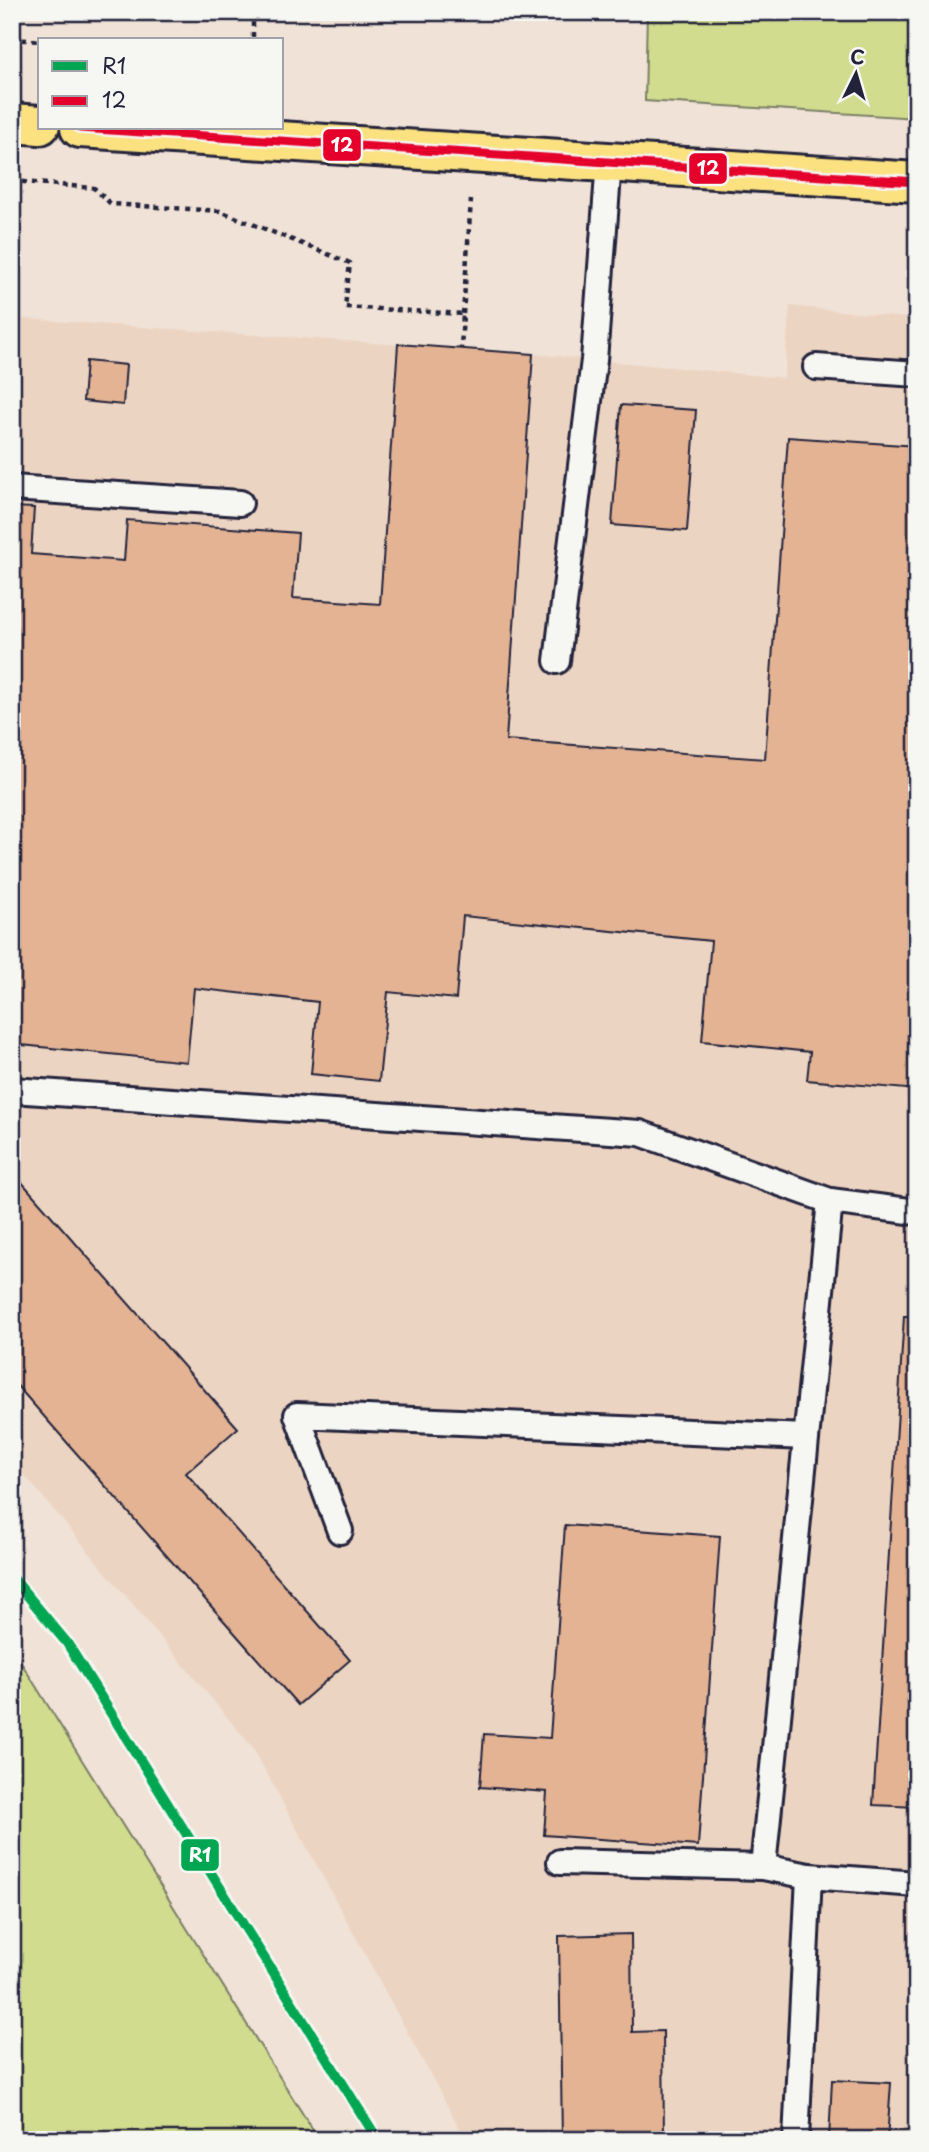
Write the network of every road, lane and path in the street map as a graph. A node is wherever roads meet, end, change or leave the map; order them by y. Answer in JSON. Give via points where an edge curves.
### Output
{"nodes":[{"id":1,"x":253,"y":12,"type":"edge"},
{"id":2,"x":253,"y":38,"type":"edge"},
{"id":3,"x":12,"y":40,"type":"edge"},
{"id":4,"x":38,"y":41,"type":"edge"},
{"id":5,"x":12,"y":123,"type":"edge"},
{"id":6,"x":38,"y":125,"type":"edge"},
{"id":7,"x":111,"y":130,"type":"edge"},
{"id":8,"x":610,"y":162,"type":"junction"},
{"id":9,"x":12,"y":181,"type":"edge"},
{"id":10,"x":917,"y":183,"type":"edge"},
{"id":11,"x":461,"y":349,"type":"dead end"},
{"id":12,"x":816,"y":367,"type":"dead end"},
{"id":13,"x":917,"y":374,"type":"edge"},
{"id":14,"x":12,"y":488,"type":"edge"},
{"id":15,"x":240,"y":503,"type":"dead end"},
{"id":16,"x":557,"y":661,"type":"dead end"},
{"id":17,"x":12,"y":1090,"type":"edge"},
{"id":18,"x":830,"y":1201,"type":"junction"},
{"id":19,"x":917,"y":1212,"type":"edge"},
{"id":20,"x":806,"y":1437,"type":"junction"},
{"id":21,"x":340,"y":1531,"type":"dead end"},
{"id":22,"x":560,"y":1862,"type":"dead end"},
{"id":23,"x":763,"y":1867,"type":"junction"},
{"id":24,"x":809,"y":1876,"type":"junction"},
{"id":25,"x":917,"y":1884,"type":"edge"},
{"id":26,"x":796,"y":2140,"type":"edge"}],
"edges":[{"from":1,"to":2,"type":"path"},
{"from":3,"to":4,"type":"path"},
{"from":5,"to":6,"type":"main road"},
{"from":7,"to":8,"type":"main road"},
{"from":8,"to":10,"type":"main road"},
{"from":8,"to":16,"type":"lane","via":[[594,360]]},
{"from":9,"to":11,"type":"path","via":[[94,188],[111,204],[220,211],[350,263],[345,307],[463,314]]},
{"from":12,"to":13,"type":"lane"},
{"from":14,"to":15,"type":"lane"},
{"from":17,"to":18,"type":"lane","via":[[640,1133]]},
{"from":18,"to":19,"type":"lane"},
{"from":18,"to":20,"type":"lane"},
{"from":20,"to":21,"type":"lane","via":[[297,1415]]},
{"from":20,"to":23,"type":"lane"},
{"from":22,"to":23,"type":"lane"},
{"from":23,"to":24,"type":"lane"},
{"from":24,"to":25,"type":"lane"},
{"from":24,"to":26,"type":"lane"}]}
